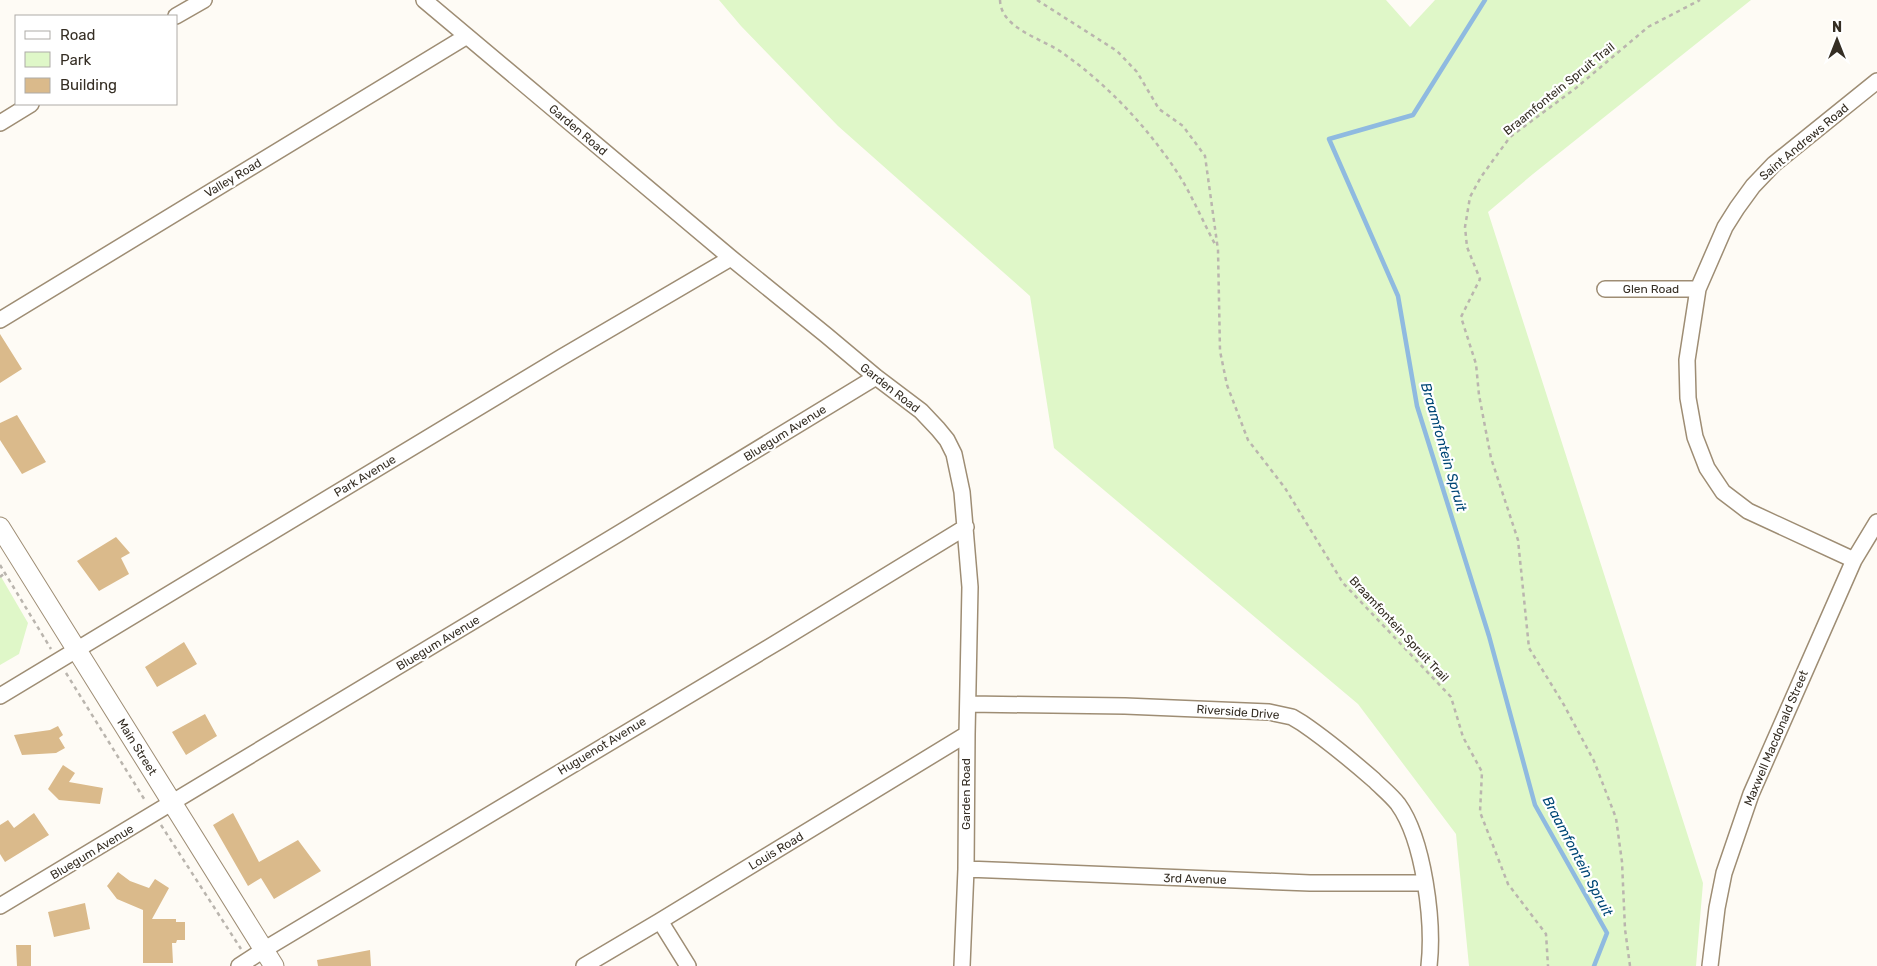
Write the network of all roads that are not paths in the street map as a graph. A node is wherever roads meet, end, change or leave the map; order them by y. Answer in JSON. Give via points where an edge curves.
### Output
{"nodes":[{"id":1,"x":204,"y":0,"type":"edge"},
{"id":2,"x":424,"y":0,"type":"edge"},
{"id":3,"x":178,"y":15,"type":"edge"},
{"id":4,"x":467,"y":36,"type":"junction"},
{"id":5,"x":1877,"y":81,"type":"edge"},
{"id":6,"x":29,"y":105,"type":"edge"},
{"id":7,"x":0,"y":123,"type":"edge"},
{"id":8,"x":731,"y":258,"type":"junction"},
{"id":9,"x":1605,"y":289,"type":"dead end"},
{"id":10,"x":1698,"y":289,"type":"junction"},
{"id":11,"x":0,"y":320,"type":"edge"},
{"id":12,"x":876,"y":377,"type":"junction"},
{"id":13,"x":1877,"y":522,"type":"edge"},
{"id":14,"x":0,"y":527,"type":"edge"},
{"id":15,"x":966,"y":527,"type":"junction"},
{"id":16,"x":1854,"y":560,"type":"junction"},
{"id":17,"x":77,"y":650,"type":"junction"},
{"id":18,"x":0,"y":696,"type":"edge"},
{"id":19,"x":968,"y":704,"type":"junction"},
{"id":20,"x":967,"y":734,"type":"junction"},
{"id":21,"x":172,"y":802,"type":"junction"},
{"id":22,"x":966,"y":869,"type":"junction"},
{"id":23,"x":1424,"y":883,"type":"junction"},
{"id":24,"x":0,"y":906,"type":"edge"},
{"id":25,"x":660,"y":921,"type":"junction"},
{"id":26,"x":265,"y":949,"type":"junction"},
{"id":27,"x":244,"y":963,"type":"edge"},
{"id":28,"x":274,"y":966,"type":"edge"},
{"id":29,"x":584,"y":966,"type":"edge"},
{"id":30,"x":688,"y":966,"type":"edge"},
{"id":31,"x":962,"y":966,"type":"edge"},
{"id":32,"x":1428,"y":966,"type":"edge"},
{"id":33,"x":1710,"y":966,"type":"edge"}],
"edges":[{"from":1,"to":3,"type":"street"},
{"from":2,"to":4,"type":"street","name":"Garden Road"},
{"from":4,"to":8,"type":"street","name":"Garden Road"},
{"from":4,"to":11,"type":"street","name":"Valley Road"},
{"from":5,"to":10,"type":"street","name":"Saint Andrews Road","via":[[1774,164],[1753,186],[1725,227]]},
{"from":6,"to":7,"type":"street"},
{"from":8,"to":12,"type":"street","name":"Garden Road"},
{"from":8,"to":17,"type":"street","name":"Park Avenue"},
{"from":9,"to":10,"type":"street","name":"Glen Road"},
{"from":10,"to":16,"type":"street","name":"Saint Andrews Road","via":[[1687,360],[1688,398],[1695,437],[1707,468],[1723,492],[1748,511]]},
{"from":12,"to":15,"type":"street","name":"Garden Road","via":[[921,411],[947,440],[959,470]]},
{"from":12,"to":21,"type":"street","name":"Bluegum Avenue"},
{"from":13,"to":16,"type":"street","name":"Maxwell Macdonald Street"},
{"from":14,"to":17,"type":"street","name":"Main Street"},
{"from":15,"to":19,"type":"street","name":"Garden Road","via":[[970,587]]},
{"from":15,"to":26,"type":"street","name":"Huguenot Avenue"},
{"from":16,"to":33,"type":"street","name":"Maxwell Macdonald Street","via":[[1751,794],[1733,843],[1717,908]]},
{"from":17,"to":18,"type":"street","name":"Park Avenue"},
{"from":17,"to":21,"type":"street","name":"Main Street"},
{"from":19,"to":20,"type":"street","name":"Garden Road"},
{"from":19,"to":23,"type":"street","name":"Riverside Drive","via":[[1125,706],[1269,712],[1292,717],[1363,770],[1398,804],[1416,842]]},
{"from":20,"to":22,"type":"street","name":"Garden Road"},
{"from":20,"to":25,"type":"street","name":"Louis Road"},
{"from":21,"to":24,"type":"street","name":"Bluegum Avenue"},
{"from":21,"to":26,"type":"street","name":"Main Street"},
{"from":22,"to":23,"type":"street","name":"3rd Avenue","via":[[1291,882]]},
{"from":22,"to":31,"type":"street","name":"Garden Road"},
{"from":23,"to":32,"type":"street","name":"Riverside Drive","via":[[1430,936]]},
{"from":25,"to":29,"type":"street","name":"Louis Road"},
{"from":25,"to":30,"type":"street"},
{"from":26,"to":27,"type":"street","name":"Huguenot Avenue"},
{"from":26,"to":28,"type":"street","name":"Main Street"}]}
